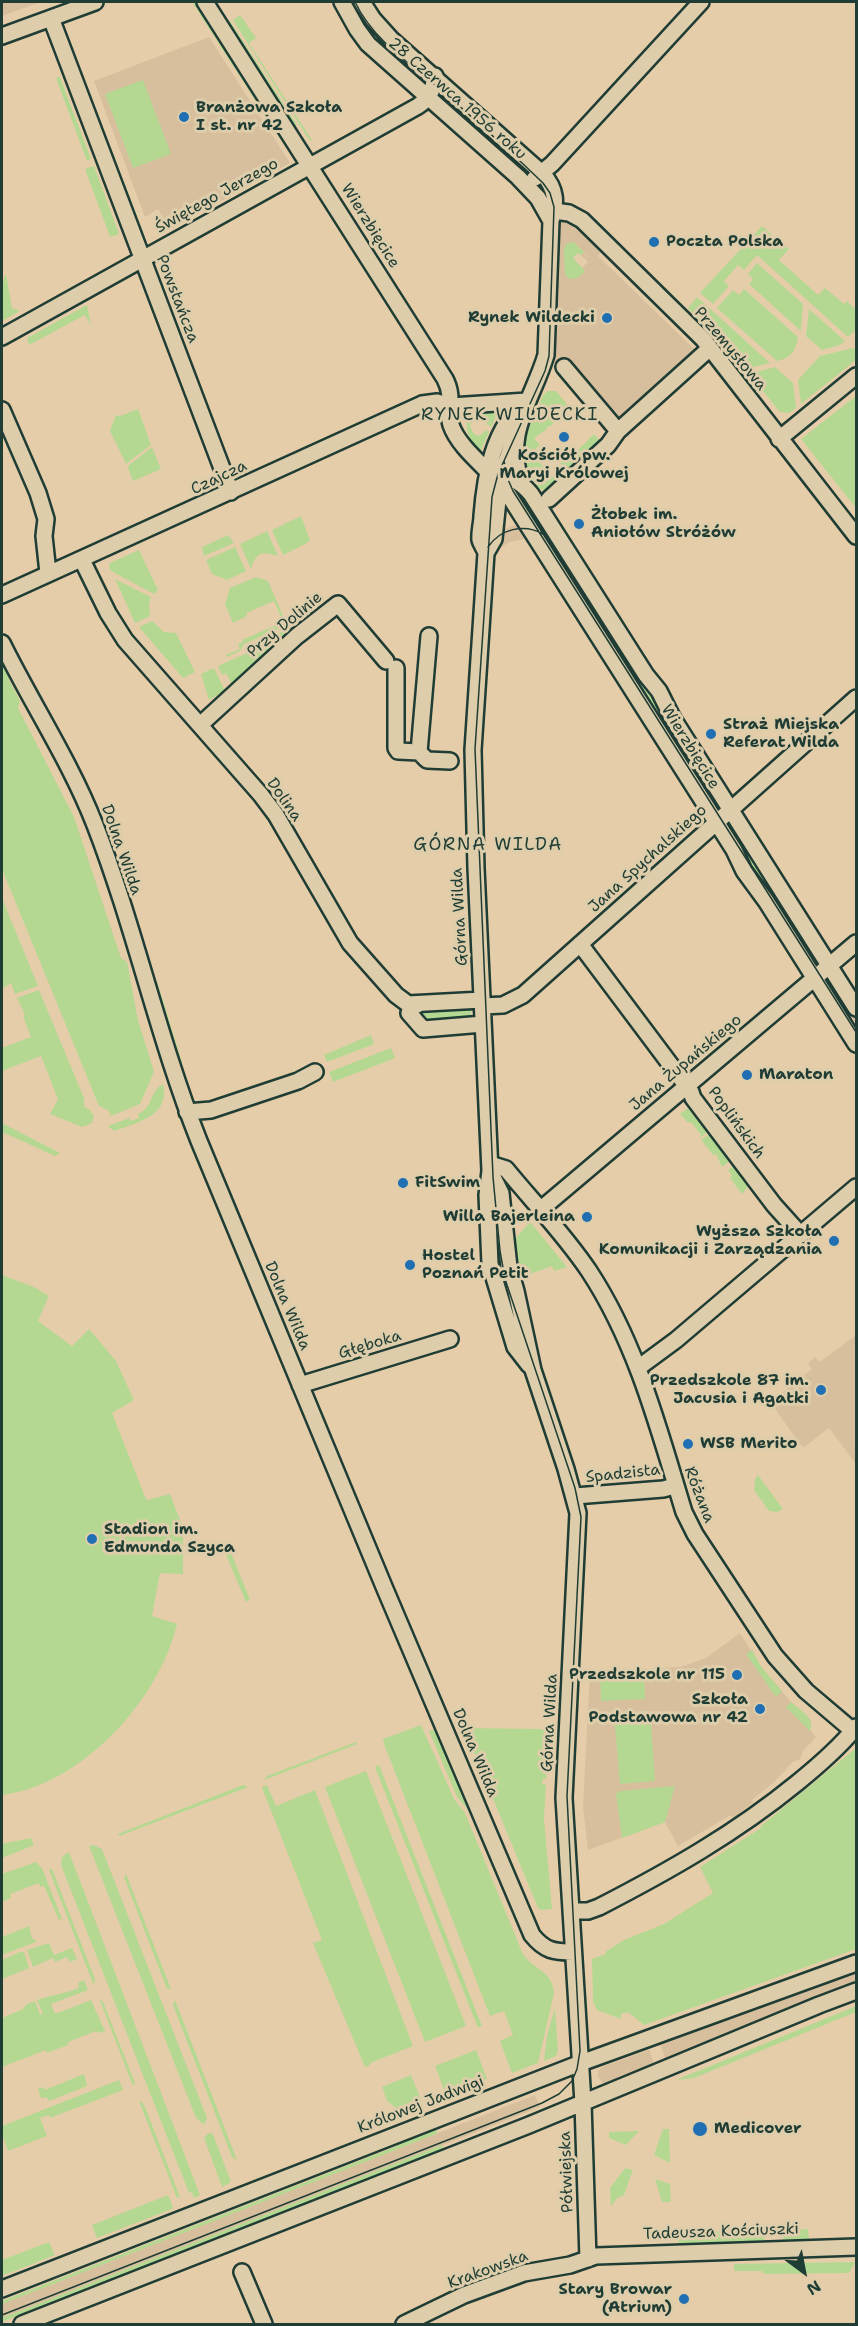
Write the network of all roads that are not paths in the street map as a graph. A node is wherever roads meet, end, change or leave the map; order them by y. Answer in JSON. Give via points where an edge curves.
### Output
{"nodes":[{"id":1,"x":95,"y":2,"type":"edge"},
{"id":2,"x":205,"y":2,"type":"edge"},
{"id":3,"x":342,"y":2,"type":"edge"},
{"id":4,"x":362,"y":2,"type":"edge"},
{"id":5,"x":701,"y":2,"type":"edge"},
{"id":6,"x":51,"y":18,"type":"junction"},
{"id":7,"x":2,"y":36,"type":"edge"},
{"id":8,"x":435,"y":76,"type":"junction"},
{"id":9,"x":429,"y":98,"type":"junction"},
{"id":10,"x":310,"y":166,"type":"junction"},
{"id":11,"x":543,"y":174,"type":"junction"},
{"id":12,"x":526,"y":184,"type":"junction"},
{"id":13,"x":553,"y":216,"type":"junction"},
{"id":14,"x":142,"y":258,"type":"junction"},
{"id":15,"x":2,"y":337,"type":"edge"},
{"id":16,"x":710,"y":348,"type":"junction"},
{"id":17,"x":564,"y":367,"type":"dead end"},
{"id":18,"x":856,"y":376,"type":"edge"},
{"id":19,"x":527,"y":401,"type":"junction"},
{"id":20,"x":451,"y":406,"type":"junction"},
{"id":21,"x":2,"y":410,"type":"edge"},
{"id":22,"x":618,"y":431,"type":"junction"},
{"id":23,"x":516,"y":432,"type":"junction"},
{"id":24,"x":779,"y":439,"type":"junction"},
{"id":25,"x":496,"y":476,"type":"junction"},
{"id":26,"x":523,"y":485,"type":"junction"},
{"id":27,"x":231,"y":492,"type":"junction"},
{"id":28,"x":511,"y":499,"type":"junction"},
{"id":29,"x":549,"y":499,"type":"dead end"},
{"id":30,"x":496,"y":505,"type":"junction"},
{"id":31,"x":856,"y":536,"type":"edge"},
{"id":32,"x":486,"y":553,"type":"junction"},
{"id":33,"x":82,"y":560,"type":"junction"},
{"id":34,"x":48,"y":573,"type":"junction"},
{"id":35,"x":2,"y":595,"type":"edge"},
{"id":36,"x":429,"y":636,"type":"dead end"},
{"id":37,"x":2,"y":643,"type":"edge"},
{"id":38,"x":856,"y":698,"type":"edge"},
{"id":39,"x":200,"y":725,"type":"junction"},
{"id":40,"x":419,"y":753,"type":"junction"},
{"id":41,"x":450,"y":761,"type":"dead end"},
{"id":42,"x":730,"y":809,"type":"junction"},
{"id":43,"x":716,"y":822,"type":"junction"},
{"id":44,"x":580,"y":944,"type":"junction"},
{"id":45,"x":856,"y":944,"type":"edge"},
{"id":46,"x":830,"y":966,"type":"junction"},
{"id":47,"x":814,"y":978,"type":"junction"},
{"id":48,"x":482,"y":1003,"type":"junction"},
{"id":49,"x":418,"y":1004,"type":"junction"},
{"id":50,"x":856,"y":1008,"type":"edge"},
{"id":51,"x":483,"y":1024,"type":"junction"},
{"id":52,"x":856,"y":1044,"type":"edge"},
{"id":53,"x":315,"y":1072,"type":"dead end"},
{"id":54,"x":687,"y":1087,"type":"junction"},
{"id":55,"x":187,"y":1112,"type":"junction"},
{"id":56,"x":490,"y":1168,"type":"junction"},
{"id":57,"x":856,"y":1187,"type":"edge"},
{"id":58,"x":540,"y":1210,"type":"junction"},
{"id":59,"x":801,"y":1235,"type":"junction"},
{"id":60,"x":450,"y":1339,"type":"dead end"},
{"id":61,"x":639,"y":1368,"type":"junction"},
{"id":62,"x":300,"y":1385,"type":"junction"},
{"id":63,"x":675,"y":1486,"type":"junction"},
{"id":64,"x":574,"y":1496,"type":"junction"},
{"id":65,"x":855,"y":1729,"type":"edge"},
{"id":66,"x":571,"y":1911,"type":"junction"},
{"id":67,"x":573,"y":1952,"type":"junction"},
{"id":68,"x":856,"y":1963,"type":"edge"},
{"id":69,"x":856,"y":1991,"type":"edge"},
{"id":70,"x":580,"y":2063,"type":"junction"},
{"id":71,"x":580,"y":2085,"type":"joint"},
{"id":72,"x":583,"y":2103,"type":"junction"},
{"id":73,"x":856,"y":2247,"type":"edge"},
{"id":74,"x":588,"y":2259,"type":"junction"},
{"id":75,"x":242,"y":2272,"type":"dead end"},
{"id":76,"x":2,"y":2289,"type":"edge"},
{"id":77,"x":22,"y":2325,"type":"edge"},
{"id":78,"x":264,"y":2325,"type":"edge"},
{"id":79,"x":404,"y":2325,"type":"edge"}],
"edges":[{"from":1,"to":6,"type":"street"},
{"from":2,"to":10,"type":"street","name":"Wierzbięcice"},
{"from":3,"to":9,"type":"street","name":"28 Czerwca 1956 roku","via":[[368,44]]},
{"from":4,"to":8,"type":"street","name":"28 Czerwca 1956 roku","via":[[391,39]]},
{"from":5,"to":11,"type":"street"},
{"from":6,"to":7,"type":"street"},
{"from":6,"to":14,"type":"street","name":"Powstańcza"},
{"from":8,"to":9,"type":"street"},
{"from":8,"to":11,"type":"street","name":"28 Czerwca 1956 roku"},
{"from":9,"to":10,"type":"street","name":"Świętego Jerzego"},
{"from":9,"to":12,"type":"street","name":"28 Czerwca 1956 roku"},
{"from":10,"to":14,"type":"street","name":"Świętego Jerzego"},
{"from":10,"to":20,"type":"street","name":"Wierzbięcice","via":[[445,379]]},
{"from":11,"to":12,"type":"street"},
{"from":11,"to":13,"type":"street","name":"28 Czerwca 1956 roku","via":[[554,192]]},
{"from":12,"to":13,"type":"street","name":"28 Czerwca 1956 roku"},
{"from":13,"to":16,"type":"street","name":"Przemysłowa","via":[[570,213],[582,220]]},
{"from":13,"to":19,"type":"street","name":"28 Czerwca 1956 roku","via":[[546,354]]},
{"from":14,"to":15,"type":"street","name":"Świętego Jerzego"},
{"from":14,"to":27,"type":"street","name":"Powstańcza"},
{"from":16,"to":22,"type":"street"},
{"from":16,"to":24,"type":"street","name":"Przemysłowa"},
{"from":17,"to":22,"type":"street"},
{"from":18,"to":24,"type":"street"},
{"from":19,"to":20,"type":"street","name":"Czajcza"},
{"from":19,"to":23,"type":"street","name":"28 Czerwca 1956 roku"},
{"from":19,"to":25,"type":"street","name":"28 Czerwca 1956 roku","via":[[507,422],[495,448]]},
{"from":20,"to":25,"type":"street","name":"Wierzbięcice","via":[[452,428],[478,463]]},
{"from":20,"to":27,"type":"street","name":"Czajcza","via":[[437,402],[422,404]]},
{"from":21,"to":34,"type":"street","via":[[46,519]]},
{"from":22,"to":29,"type":"street"},
{"from":23,"to":25,"type":"street","name":"28 Czerwca 1956 roku"},
{"from":23,"to":26,"type":"street","name":"28 Czerwca 1956 roku","via":[[516,468]]},
{"from":24,"to":31,"type":"street","name":"Przemysłowa"},
{"from":25,"to":26,"type":"street","name":"Wierzbięcice"},
{"from":25,"to":28,"type":"street","name":"Wierzbięcice"},
{"from":25,"to":30,"type":"street","name":"Górna Wilda"},
{"from":25,"to":32,"type":"street","name":"Górna Wilda","via":[[480,540]]},
{"from":26,"to":42,"type":"street","name":"Wierzbięcice","via":[[659,691]]},
{"from":27,"to":33,"type":"street","name":"Czajcza"},
{"from":28,"to":30,"type":"street","via":[[502,497]]},
{"from":28,"to":43,"type":"street","name":"Wierzbięcice"},
{"from":30,"to":32,"type":"street","name":"Górna Wilda","via":[[494,539]]},
{"from":32,"to":48,"type":"street","name":"Górna Wilda","via":[[472,750]]},
{"from":33,"to":34,"type":"street","name":"Czajcza"},
{"from":33,"to":39,"type":"street","name":"Dolina","via":[[125,640]]},
{"from":34,"to":35,"type":"street","name":"Czajcza"},
{"from":36,"to":40,"type":"street"},
{"from":37,"to":55,"type":"street","name":"Dolna Wilda","via":[[88,807]]},
{"from":38,"to":42,"type":"street","name":"Jana Spychalskiego"},
{"from":39,"to":40,"type":"street","name":"Przy Dolinie","via":[[338,604],[391,665],[396,748]]},
{"from":39,"to":49,"type":"street","name":"Dolina","via":[[272,810],[353,947],[402,1001]]},
{"from":40,"to":41,"type":"street","via":[[427,760]]},
{"from":42,"to":43,"type":"street","name":"Jana Spychalskiego"},
{"from":42,"to":46,"type":"street","name":"Wierzbięcice"},
{"from":43,"to":44,"type":"street","name":"Jana Spychalskiego"},
{"from":43,"to":47,"type":"street","name":"Wierzbięcice"},
{"from":44,"to":48,"type":"street","name":"Jana Spychalskiego","via":[[523,995],[503,1005]]},
{"from":44,"to":54,"type":"street","name":"Poplińskich"},
{"from":45,"to":46,"type":"street","name":"Jana Żupańskiego"},
{"from":46,"to":47,"type":"street","name":"Jana Żupańskiego"},
{"from":46,"to":50,"type":"street","name":"Wierzbięcice"},
{"from":47,"to":52,"type":"street","name":"Wierzbięcice"},
{"from":47,"to":54,"type":"street","name":"Jana Żupańskiego"},
{"from":48,"to":49,"type":"street"},
{"from":48,"to":51,"type":"street","name":"Górna Wilda"},
{"from":49,"to":51,"type":"street","via":[[409,1013],[423,1029]]},
{"from":51,"to":56,"type":"street","name":"Górna Wilda"},
{"from":53,"to":55,"type":"street","via":[[211,1110]]},
{"from":54,"to":58,"type":"street","name":"Jana Żupańskiego"},
{"from":54,"to":59,"type":"street","name":"Poplińskich","via":[[774,1205]]},
{"from":55,"to":62,"type":"street","name":"Dolna Wilda"},
{"from":56,"to":58,"type":"street","name":"Różana","via":[[506,1169]]},
{"from":56,"to":64,"type":"street","name":"Górna Wilda","via":[[501,1193],[509,1267],[533,1370]]},
{"from":57,"to":59,"type":"street"},
{"from":58,"to":61,"type":"street","name":"Różana","via":[[591,1274]]},
{"from":59,"to":61,"type":"street"},
{"from":60,"to":62,"type":"street","name":"Głęboka"},
{"from":61,"to":63,"type":"street","name":"Różana"},
{"from":62,"to":67,"type":"street","name":"Dolna Wilda","via":[[532,1935],[549,1951]]},
{"from":63,"to":64,"type":"street","name":"Spadzista"},
{"from":63,"to":65,"type":"street","name":"Różana","via":[[690,1526],[775,1656],[806,1691]]},
{"from":64,"to":66,"type":"street","name":"Górna Wilda","via":[[579,1531],[564,1790]]},
{"from":65,"to":66,"type":"street","via":[[780,1797],[714,1843],[600,1908]]},
{"from":66,"to":67,"type":"street","name":"Górna Wilda"},
{"from":67,"to":70,"type":"street","name":"Górna Wilda"},
{"from":68,"to":70,"type":"street","name":"Królowej Jadwigi"},
{"from":69,"to":72,"type":"street"},
{"from":70,"to":71,"type":"street","name":"Górna Wilda"},
{"from":70,"to":76,"type":"street","name":"Królowej Jadwigi"},
{"from":71,"to":72,"type":"street","name":"Półwiejska"},
{"from":72,"to":74,"type":"street","name":"Półwiejska"},
{"from":72,"to":77,"type":"street"},
{"from":73,"to":74,"type":"street","name":"Tadeusza Kościuszki","via":[[614,2254]]},
{"from":74,"to":79,"type":"street","name":"Krakowska","via":[[524,2273]]},
{"from":75,"to":78,"type":"street"}]}
